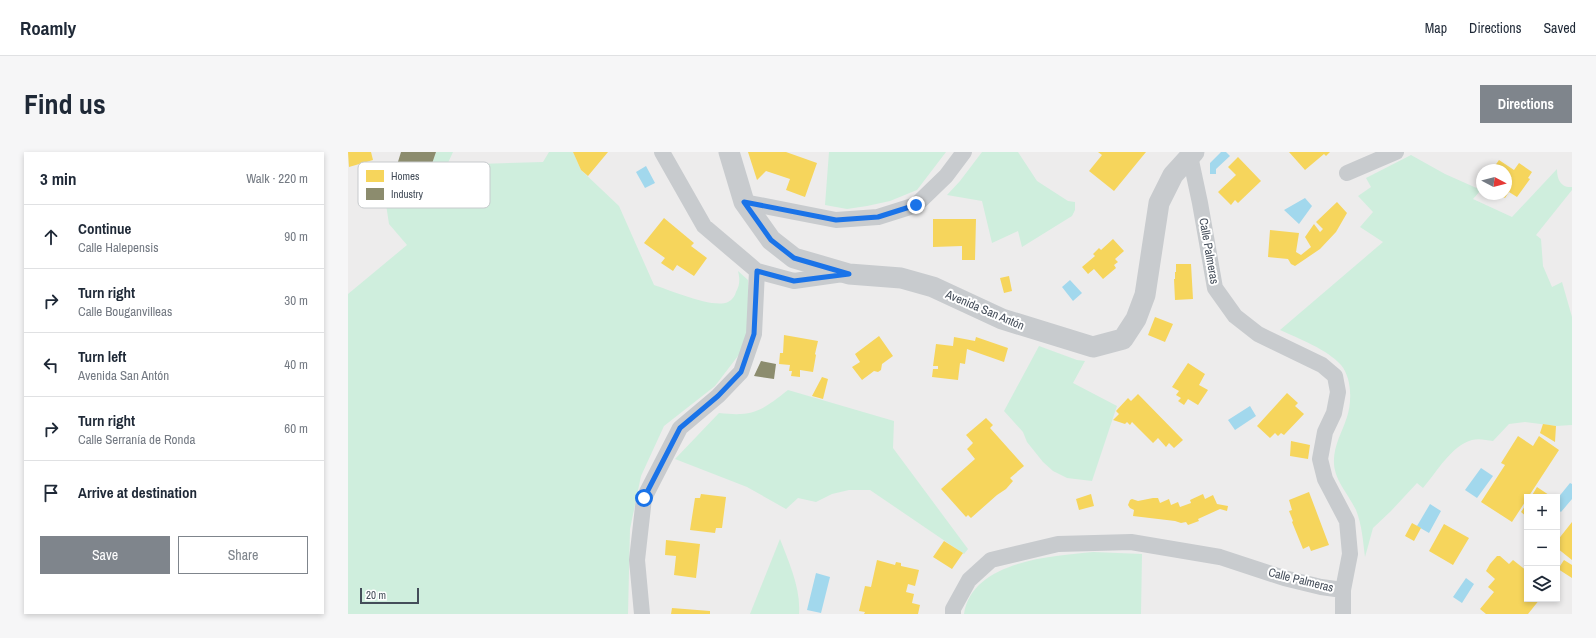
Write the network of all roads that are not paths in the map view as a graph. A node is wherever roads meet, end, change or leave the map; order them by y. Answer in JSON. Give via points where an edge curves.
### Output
{"nodes":[{"id":1,"x":662,"y":152,"type":"edge"},
{"id":2,"x":729,"y":152,"type":"edge"},
{"id":3,"x":964,"y":152,"type":"edge"},
{"id":4,"x":1396,"y":152,"type":"edge"},
{"id":5,"x":1192,"y":154,"type":"edge"},
{"id":6,"x":1347,"y":173,"type":"dead end"},
{"id":7,"x":744,"y":202,"type":"junction"},
{"id":8,"x":757,"y":271,"type":"junction"},
{"id":9,"x":849,"y":274,"type":"junction"},
{"id":10,"x":1343,"y":590,"type":"junction"},
{"id":11,"x":642,"y":614,"type":"edge"},
{"id":12,"x":953,"y":614,"type":"edge"},
{"id":13,"x":1343,"y":614,"type":"edge"}],
"edges":[{"from":1,"to":8,"type":"street","via":[[704,226]]},
{"from":2,"to":7,"type":"street","name":"Avenida San Antón"},
{"from":3,"to":7,"type":"street","via":[[946,176],[916,205],[878,217],[836,220]]},
{"from":4,"to":6,"type":"street"},
{"from":5,"to":9,"type":"street","name":"Avenida San Antón","via":[[1173,175],[1159,203],[1145,295],[1136,319],[1123,340],[1093,347],[1002,319],[933,287],[902,278]]},
{"from":5,"to":10,"type":"street","name":"Calle Palmeras","via":[[1215,288],[1235,316],[1258,334],[1322,365],[1335,376],[1338,392],[1334,413],[1325,432],[1320,459],[1325,479],[1347,521],[1350,554]]},
{"from":7,"to":9,"type":"street","name":"Avenida San Antón","via":[[771,240],[794,258]]},
{"from":8,"to":9,"type":"street","via":[[794,281]]},
{"from":8,"to":11,"type":"street","via":[[754,334],[741,372],[718,396],[680,428],[644,498],[637,560]]},
{"from":10,"to":12,"type":"street","name":"Calle Palmeras","via":[[1292,580],[1220,557],[1131,542],[1058,544],[991,560],[969,580]]},
{"from":10,"to":13,"type":"street"}]}
